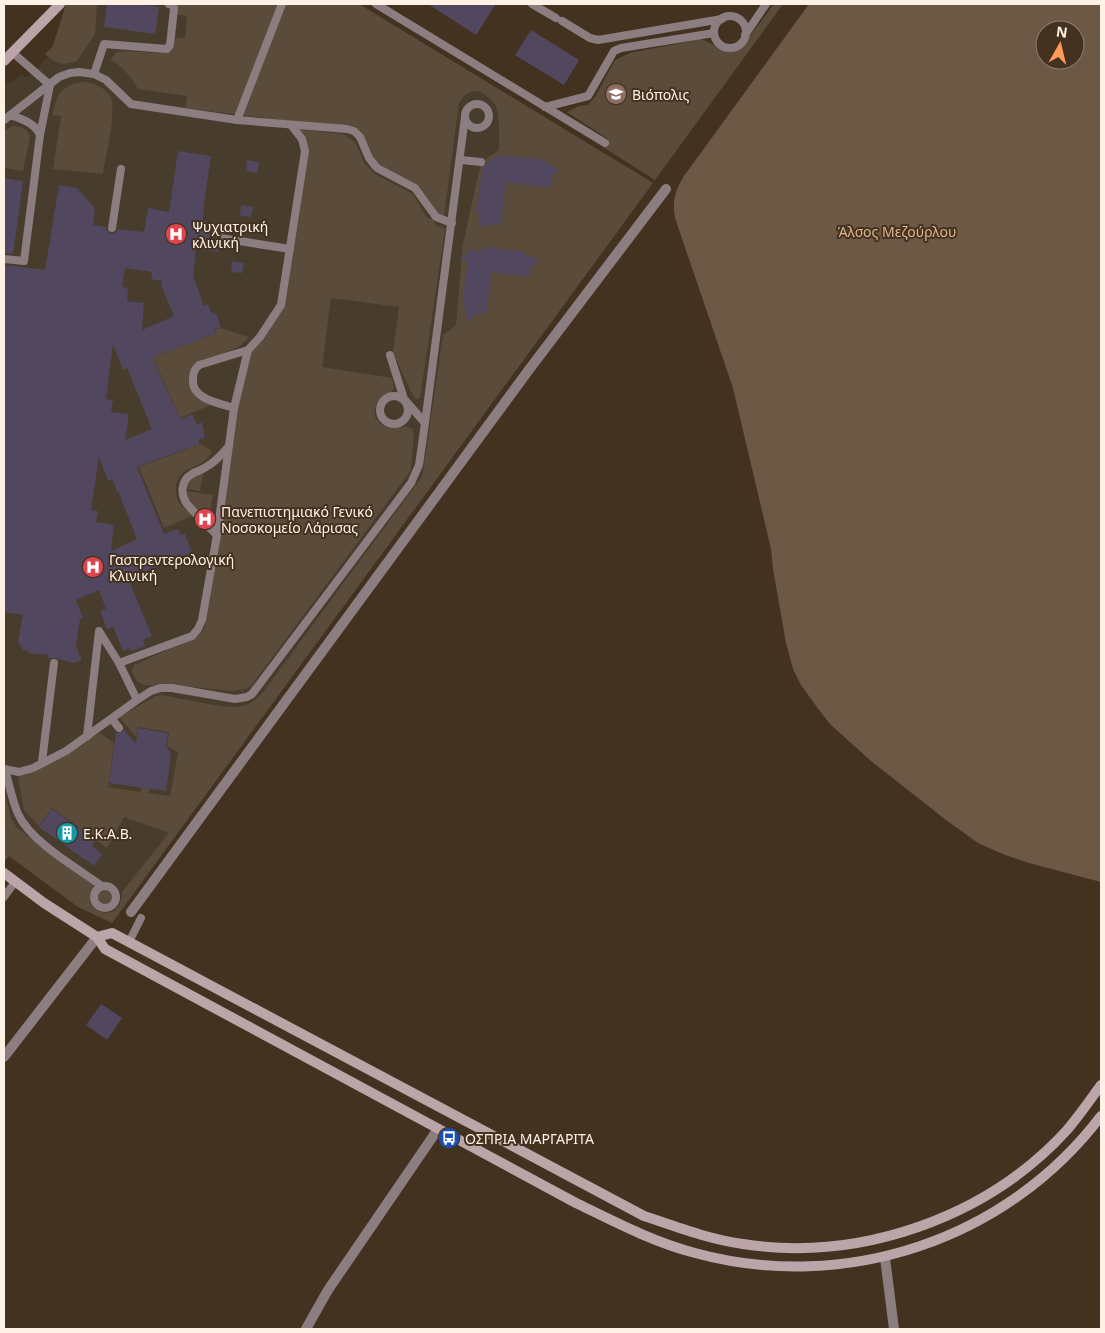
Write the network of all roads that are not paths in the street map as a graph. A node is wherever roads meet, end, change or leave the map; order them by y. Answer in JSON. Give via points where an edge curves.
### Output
{"nodes":[{"id":1,"x":60,"y":4,"type":"edge"},
{"id":2,"x":169,"y":4,"type":"edge"},
{"id":3,"x":282,"y":4,"type":"edge"},
{"id":4,"x":376,"y":4,"type":"edge"},
{"id":5,"x":532,"y":4,"type":"edge"},
{"id":6,"x":766,"y":4,"type":"edge"},
{"id":7,"x":722,"y":19,"type":"junction"},
{"id":8,"x":714,"y":33,"type":"junction"},
{"id":9,"x":745,"y":35,"type":"junction"},
{"id":10,"x":12,"y":52,"type":"junction"},
{"id":11,"x":4,"y":61,"type":"edge"},
{"id":12,"x":94,"y":74,"type":"junction"},
{"id":13,"x":50,"y":85,"type":"junction"},
{"id":14,"x":545,"y":106,"type":"junction"},
{"id":15,"x":10,"y":115,"type":"junction"},
{"id":16,"x":465,"y":117,"type":"dead end"},
{"id":17,"x":4,"y":120,"type":"edge"},
{"id":18,"x":237,"y":120,"type":"junction"},
{"id":19,"x":291,"y":125,"type":"junction"},
{"id":20,"x":40,"y":135,"type":"junction"},
{"id":21,"x":605,"y":143,"type":"dead end"},
{"id":22,"x":461,"y":160,"type":"junction"},
{"id":23,"x":481,"y":162,"type":"dead end"},
{"id":24,"x":121,"y":169,"type":"dead end"},
{"id":25,"x":666,"y":189,"type":"dead end"},
{"id":26,"x":452,"y":224,"type":"junction"},
{"id":27,"x":112,"y":228,"type":"dead end"},
{"id":28,"x":220,"y":238,"type":"dead end"},
{"id":29,"x":290,"y":249,"type":"junction"},
{"id":30,"x":4,"y":258,"type":"edge"},
{"id":31,"x":248,"y":350,"type":"junction"},
{"id":32,"x":390,"y":355,"type":"dead end"},
{"id":33,"x":234,"y":408,"type":"junction"},
{"id":34,"x":425,"y":423,"type":"junction"},
{"id":35,"x":230,"y":444,"type":"junction"},
{"id":36,"x":216,"y":536,"type":"junction"},
{"id":37,"x":54,"y":663,"type":"dead end"},
{"id":38,"x":119,"y":663,"type":"junction"},
{"id":39,"x":137,"y":700,"type":"junction"},
{"id":40,"x":112,"y":719,"type":"junction"},
{"id":41,"x":119,"y":728,"type":"dead end"},
{"id":42,"x":87,"y":736,"type":"junction"},
{"id":43,"x":42,"y":762,"type":"junction"},
{"id":44,"x":4,"y":769,"type":"edge"},
{"id":45,"x":4,"y":873,"type":"edge"},
{"id":46,"x":15,"y":882,"type":"junction"},
{"id":47,"x":102,"y":886,"type":"dead end"},
{"id":48,"x":4,"y":896,"type":"edge"},
{"id":49,"x":131,"y":912,"type":"dead end"},
{"id":50,"x":141,"y":918,"type":"dead end"},
{"id":51,"x":97,"y":936,"type":"junction"},
{"id":52,"x":129,"y":942,"type":"junction"},
{"id":53,"x":4,"y":1056,"type":"edge"},
{"id":54,"x":1101,"y":1085,"type":"edge"},
{"id":55,"x":1101,"y":1116,"type":"edge"},
{"id":56,"x":438,"y":1129,"type":"junction"},
{"id":57,"x":885,"y":1258,"type":"junction"},
{"id":58,"x":306,"y":1329,"type":"edge"},
{"id":59,"x":894,"y":1329,"type":"edge"}],
"edges":[{"from":1,"to":10,"type":"street"},
{"from":2,"to":12,"type":"lane","via":[[174,9],[167,49],[104,44]]},
{"from":3,"to":18,"type":"lane"},
{"from":4,"to":14,"type":"lane"},
{"from":5,"to":7,"type":"lane","via":[[598,40]]},
{"from":6,"to":9,"type":"lane"},
{"from":7,"to":8,"type":"lane"},
{"from":7,"to":9,"type":"lane","via":[[734,17],[740,20]]},
{"from":8,"to":9,"type":"lane","via":[[723,47],[730,48],[740,44]]},
{"from":8,"to":14,"type":"lane","via":[[614,51],[588,96]]},
{"from":10,"to":11,"type":"street"},
{"from":10,"to":13,"type":"lane"},
{"from":12,"to":13,"type":"lane","via":[[70,73]]},
{"from":12,"to":18,"type":"lane","via":[[106,80],[131,104]]},
{"from":13,"to":15,"type":"lane"},
{"from":13,"to":20,"type":"lane"},
{"from":14,"to":21,"type":"lane"},
{"from":15,"to":17,"type":"lane"},
{"from":15,"to":20,"type":"lane","via":[[31,124]]},
{"from":16,"to":22,"type":"lane"},
{"from":18,"to":19,"type":"lane"},
{"from":19,"to":26,"type":"lane","via":[[354,131],[377,168],[415,188],[436,217]]},
{"from":19,"to":29,"type":"lane","via":[[302,139],[305,151]]},
{"from":20,"to":30,"type":"lane","via":[[24,261]]},
{"from":22,"to":23,"type":"lane"},
{"from":22,"to":26,"type":"lane"},
{"from":24,"to":27,"type":"lane"},
{"from":25,"to":49,"type":"street","via":[[528,371]]},
{"from":26,"to":34,"type":"lane"},
{"from":28,"to":29,"type":"lane"},
{"from":29,"to":31,"type":"lane","via":[[281,304]]},
{"from":31,"to":33,"type":"lane"},
{"from":31,"to":33,"type":"lane","via":[[199,365],[194,370],[194,390],[205,398]]},
{"from":32,"to":34,"type":"lane","via":[[404,399]]},
{"from":33,"to":35,"type":"lane"},
{"from":34,"to":39,"type":"lane","via":[[419,465],[411,483],[252,694],[235,699],[160,688]]},
{"from":35,"to":36,"type":"lane"},
{"from":35,"to":36,"type":"lane","via":[[221,457],[191,474],[182,488],[187,503]]},
{"from":36,"to":38,"type":"lane","via":[[198,629],[192,636]]},
{"from":37,"to":43,"type":"lane"},
{"from":38,"to":39,"type":"lane"},
{"from":38,"to":42,"type":"lane","via":[[99,632]]},
{"from":39,"to":40,"type":"lane"},
{"from":40,"to":41,"type":"lane"},
{"from":40,"to":42,"type":"lane"},
{"from":42,"to":43,"type":"lane"},
{"from":43,"to":44,"type":"lane","via":[[19,772]]},
{"from":44,"to":47,"type":"lane","via":[[18,814],[28,829]]},
{"from":45,"to":46,"type":"street"},
{"from":46,"to":48,"type":"lane"},
{"from":46,"to":51,"type":"street"},
{"from":50,"to":52,"type":"lane"},
{"from":51,"to":52,"type":"street","via":[[112,934]]},
{"from":51,"to":53,"type":"street"},
{"from":51,"to":56,"type":"street","via":[[105,949]]},
{"from":52,"to":54,"type":"street","via":[[644,1216],[698,1235],[743,1244],[796,1248],[854,1244],[907,1231],[943,1217],[990,1194],[1046,1151],[1067,1130]]},
{"from":55,"to":57,"type":"street","via":[[1059,1165],[998,1210],[942,1239]]},
{"from":56,"to":57,"type":"street","via":[[638,1234],[694,1253],[741,1263],[798,1267]]},
{"from":56,"to":58,"type":"street","via":[[328,1290]]},
{"from":57,"to":59,"type":"street"}]}
